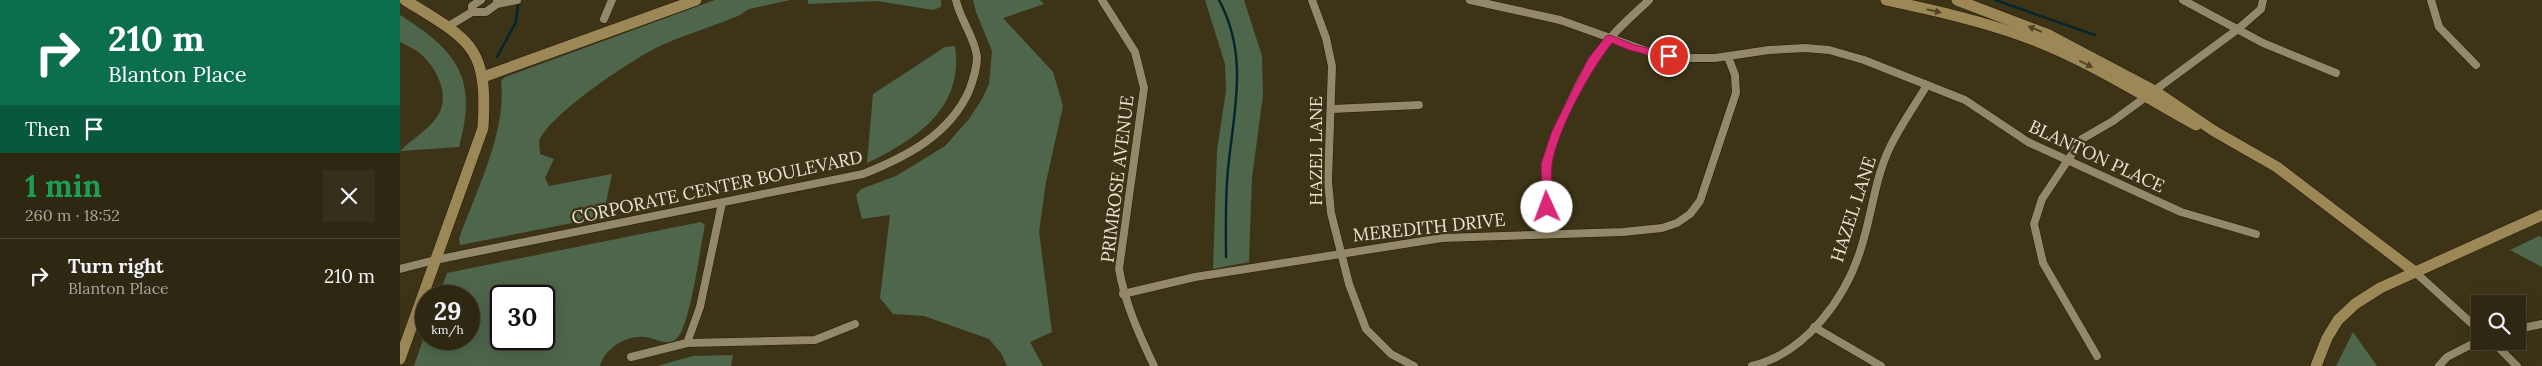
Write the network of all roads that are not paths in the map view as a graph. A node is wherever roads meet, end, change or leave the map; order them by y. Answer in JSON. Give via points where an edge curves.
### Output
{"nodes":[{"id":1,"x":405,"y":0,"type":"edge"},
{"id":2,"x":517,"y":0,"type":"edge"},
{"id":3,"x":612,"y":0,"type":"edge"},
{"id":4,"x":696,"y":0,"type":"edge"},
{"id":5,"x":956,"y":0,"type":"edge"},
{"id":6,"x":1102,"y":0,"type":"edge"},
{"id":7,"x":1312,"y":0,"type":"edge"},
{"id":8,"x":1470,"y":0,"type":"edge"},
{"id":9,"x":1649,"y":0,"type":"edge"},
{"id":10,"x":1886,"y":0,"type":"edge"},
{"id":11,"x":1957,"y":0,"type":"edge"},
{"id":12,"x":2183,"y":0,"type":"edge"},
{"id":13,"x":2263,"y":0,"type":"edge"},
{"id":14,"x":2431,"y":0,"type":"edge"},
{"id":15,"x":476,"y":1,"type":"edge"},
{"id":16,"x":497,"y":2,"type":"edge"},
{"id":17,"x":472,"y":12,"type":"junction"},
{"id":18,"x":604,"y":19,"type":"dead end"},
{"id":19,"x":446,"y":27,"type":"junction"},
{"id":20,"x":2238,"y":29,"type":"junction"},
{"id":21,"x":1610,"y":38,"type":"junction"},
{"id":22,"x":1728,"y":57,"type":"junction"},
{"id":23,"x":2476,"y":65,"type":"dead end"},
{"id":24,"x":2336,"y":72,"type":"dead end"},
{"id":25,"x":483,"y":77,"type":"junction"},
{"id":26,"x":1927,"y":85,"type":"junction"},
{"id":27,"x":2150,"y":94,"type":"junction"},
{"id":28,"x":1419,"y":105,"type":"dead end"},
{"id":29,"x":1332,"y":109,"type":"junction"},
{"id":30,"x":2067,"y":160,"type":"junction"},
{"id":31,"x":722,"y":203,"type":"junction"},
{"id":32,"x":2542,"y":215,"type":"edge"},
{"id":33,"x":1549,"y":234,"type":"junction"},
{"id":34,"x":2256,"y":234,"type":"dead end"},
{"id":35,"x":1341,"y":253,"type":"junction"},
{"id":36,"x":435,"y":260,"type":"junction"},
{"id":37,"x":400,"y":269,"type":"edge"},
{"id":38,"x":2415,"y":272,"type":"junction"},
{"id":39,"x":1123,"y":294,"type":"junction"},
{"id":40,"x":2471,"y":323,"type":"edge"},
{"id":41,"x":855,"y":324,"type":"dead end"},
{"id":42,"x":2542,"y":324,"type":"edge"},
{"id":43,"x":1814,"y":327,"type":"junction"},
{"id":44,"x":2526,"y":327,"type":"edge"},
{"id":45,"x":687,"y":342,"type":"junction"},
{"id":46,"x":2471,"y":345,"type":"edge"},
{"id":47,"x":2501,"y":350,"type":"edge"},
{"id":48,"x":2097,"y":356,"type":"dead end"},
{"id":49,"x":631,"y":358,"type":"dead end"},
{"id":50,"x":400,"y":359,"type":"edge"},
{"id":51,"x":1154,"y":366,"type":"edge"},
{"id":52,"x":1414,"y":366,"type":"edge"},
{"id":53,"x":1752,"y":366,"type":"edge"},
{"id":54,"x":1881,"y":366,"type":"edge"},
{"id":55,"x":2316,"y":366,"type":"edge"},
{"id":56,"x":2440,"y":366,"type":"edge"},
{"id":57,"x":2517,"y":366,"type":"edge"}],
"edges":[{"from":1,"to":19,"type":"street"},
{"from":2,"to":16,"type":"street"},
{"from":3,"to":18,"type":"street"},
{"from":4,"to":25,"type":"street"},
{"from":5,"to":31,"type":"street","name":"CORPORATE CENTER BOULEVARD","via":[[957,12],[976,53],[977,66],[966,98],[944,127],[924,145],[863,174]]},
{"from":6,"to":39,"type":"street","name":"PRIMROSE AVENUE","via":[[1135,50],[1144,88],[1122,235],[1120,269]]},
{"from":7,"to":29,"type":"street","name":"HAZEL LANE","via":[[1329,52]]},
{"from":8,"to":21,"type":"street","name":"BLANTON PLACE","via":[[1560,20]]},
{"from":9,"to":21,"type":"street"},
{"from":10,"to":27,"type":"street","one_way":true,"via":[[1958,16],[2023,36]]},
{"from":27,"to":11,"type":"street","one_way":true,"via":[[2049,35]]},
{"from":12,"to":20,"type":"street"},
{"from":13,"to":20,"type":"street","via":[[2261,9]]},
{"from":14,"to":23,"type":"street","via":[[2438,27]]},
{"from":15,"to":17,"type":"street","via":[[470,8]]},
{"from":16,"to":17,"type":"street","via":[[487,11]]},
{"from":17,"to":19,"type":"street"},
{"from":19,"to":25,"type":"street","via":[[459,34],[471,47]]},
{"from":20,"to":24,"type":"street","via":[[2296,58]]},
{"from":20,"to":27,"type":"street"},
{"from":21,"to":22,"type":"street","name":"BLANTON PLACE","via":[[1655,54],[1683,58]]},
{"from":21,"to":33,"type":"street","via":[[1593,59],[1557,131],[1547,164]]},
{"from":22,"to":26,"type":"street","name":"BLANTON PLACE","via":[[1769,50],[1829,50]]},
{"from":22,"to":33,"type":"street","name":"MEREDITH DRIVE","via":[[1735,75],[1736,93],[1700,201],[1690,214],[1662,228]]},
{"from":25,"to":36,"type":"street","via":[[486,95],[483,128]]},
{"from":26,"to":30,"type":"street","name":"BLANTON PLACE","via":[[1965,100],[2028,142]]},
{"from":26,"to":43,"type":"street","name":"HAZEL LANE","via":[[1890,147],[1871,203],[1862,246],[1838,300]]},
{"from":27,"to":30,"type":"street","via":[[2082,139]]},
{"from":27,"to":38,"type":"street","via":[[2277,167]]},
{"from":28,"to":29,"type":"street"},
{"from":29,"to":35,"type":"street","name":"HAZEL LANE","via":[[1328,181],[1331,213]]},
{"from":30,"to":34,"type":"street","name":"BLANTON PLACE","via":[[2181,212]]},
{"from":30,"to":48,"type":"street","via":[[2042,199],[2034,224],[2043,263]]},
{"from":31,"to":36,"type":"street","name":"CORPORATE CENTER BOULEVARD"},
{"from":31,"to":45,"type":"street","via":[[700,307]]},
{"from":32,"to":38,"type":"street"},
{"from":33,"to":35,"type":"street","name":"MEREDITH DRIVE","via":[[1442,238]]},
{"from":35,"to":39,"type":"street","name":"MEREDITH DRIVE","via":[[1195,277]]},
{"from":35,"to":52,"type":"street","name":"HAZEL LANE","via":[[1366,329],[1391,354]]},
{"from":36,"to":37,"type":"street","name":"CORPORATE CENTER BOULEVARD"},
{"from":36,"to":50,"type":"street"},
{"from":38,"to":40,"type":"street"},
{"from":38,"to":55,"type":"street","via":[[2380,288],[2338,320]]},
{"from":39,"to":51,"type":"street","name":"PRIMROSE AVENUE"},
{"from":41,"to":45,"type":"street","via":[[815,340]]},
{"from":42,"to":44,"type":"street"},
{"from":43,"to":53,"type":"street","name":"HAZEL LANE","via":[[1800,342],[1777,357]]},
{"from":43,"to":54,"type":"street"},
{"from":45,"to":49,"type":"street"},
{"from":46,"to":56,"type":"street","via":[[2447,357]]},
{"from":47,"to":57,"type":"street"}]}
